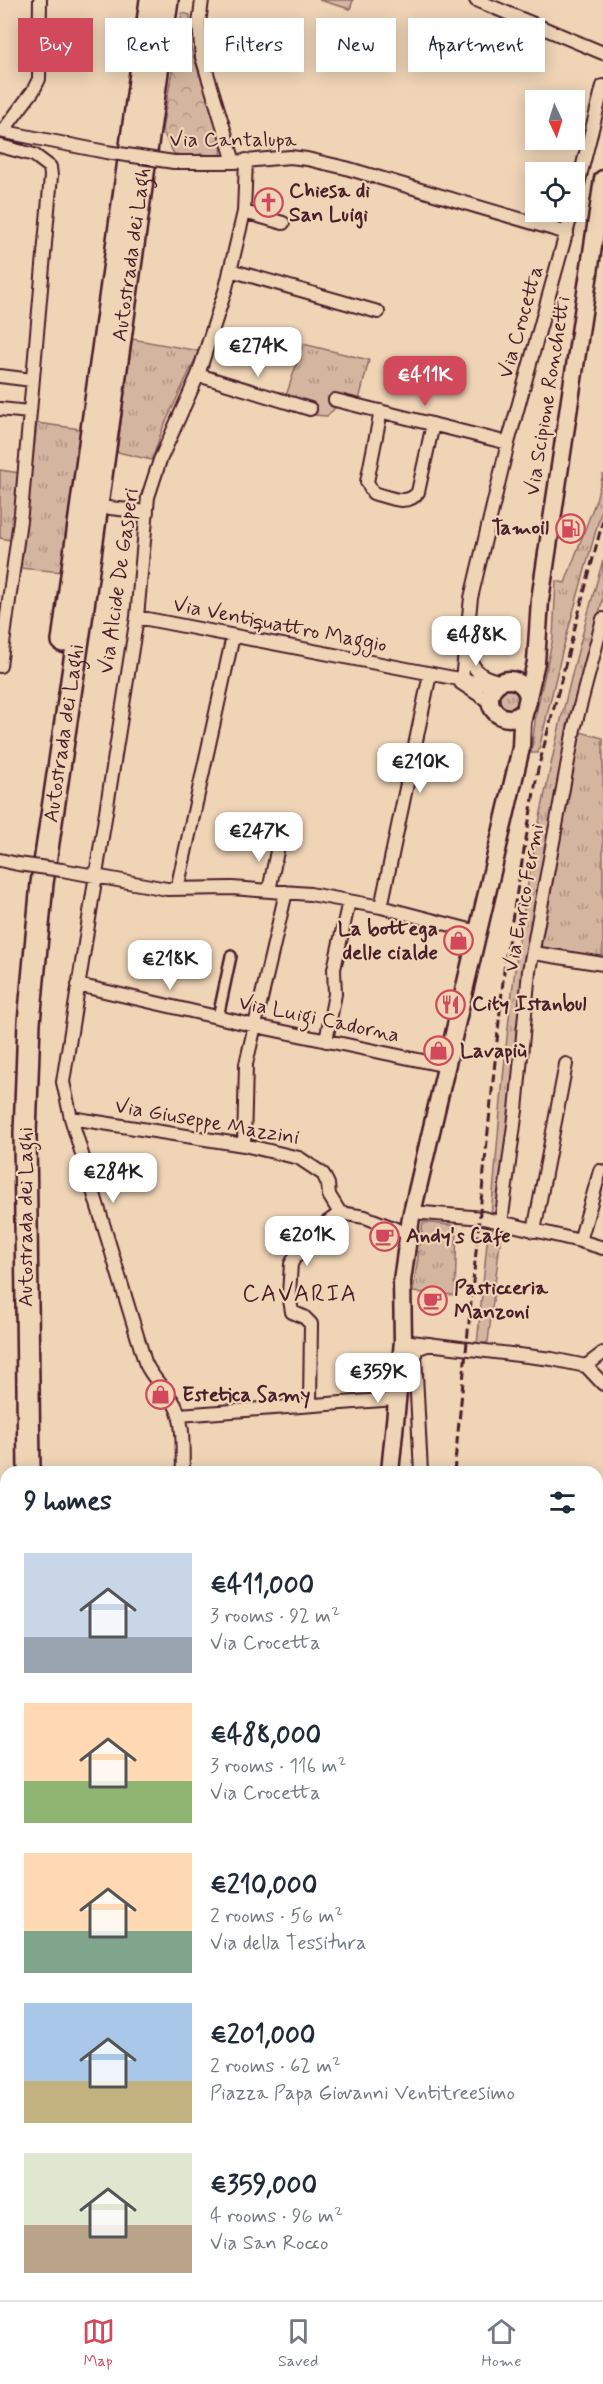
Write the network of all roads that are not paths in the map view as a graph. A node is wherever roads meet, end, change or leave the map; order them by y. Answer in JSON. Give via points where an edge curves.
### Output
{"nodes":[{"id":1,"x":40,"y":0,"type":"edge"},
{"id":2,"x":151,"y":0,"type":"edge"},
{"id":3,"x":167,"y":0,"type":"edge"},
{"id":4,"x":173,"y":0,"type":"edge"},
{"id":5,"x":201,"y":0,"type":"edge"},
{"id":6,"x":476,"y":0,"type":"edge"},
{"id":7,"x":165,"y":18,"type":"edge"},
{"id":8,"x":168,"y":18,"type":"edge"},
{"id":9,"x":603,"y":54,"type":"edge"},
{"id":10,"x":158,"y":72,"type":"edge"},
{"id":11,"x":603,"y":86,"type":"edge"},
{"id":12,"x":1,"y":131,"type":"edge"},
{"id":13,"x":0,"y":146,"type":"edge"},
{"id":14,"x":240,"y":161,"type":"junction"},
{"id":15,"x":584,"y":162,"type":"edge"},
{"id":16,"x":603,"y":178,"type":"edge"},
{"id":17,"x":244,"y":212,"type":"junction"},
{"id":18,"x":570,"y":222,"type":"edge"},
{"id":19,"x":283,"y":223,"type":"dead end"},
{"id":20,"x":567,"y":233,"type":"junction"},
{"id":21,"x":230,"y":270,"type":"junction"},
{"id":22,"x":378,"y":312,"type":"dead end"},
{"id":23,"x":198,"y":375,"type":"junction"},
{"id":24,"x":0,"y":376,"type":"edge"},
{"id":25,"x":32,"y":380,"type":"junction"},
{"id":26,"x":335,"y":400,"type":"dead end"},
{"id":27,"x":0,"y":409,"type":"edge"},
{"id":28,"x":310,"y":409,"type":"dead end"},
{"id":29,"x":381,"y":411,"type":"junction"},
{"id":30,"x":29,"y":412,"type":"junction"},
{"id":31,"x":433,"y":424,"type":"junction"},
{"id":32,"x":508,"y":443,"type":"junction"},
{"id":33,"x":110,"y":508,"type":"dead end"},
{"id":34,"x":147,"y":512,"type":"junction"},
{"id":35,"x":137,"y":617,"type":"junction"},
{"id":36,"x":603,"y":620,"type":"edge"},
{"id":37,"x":538,"y":621,"type":"junction"},
{"id":38,"x":233,"y":636,"type":"junction"},
{"id":39,"x":467,"y":642,"type":"junction"},
{"id":40,"x":0,"y":666,"type":"edge"},
{"id":41,"x":430,"y":674,"type":"junction"},
{"id":42,"x":457,"y":679,"type":"junction"},
{"id":43,"x":499,"y":693,"type":"junction"},
{"id":44,"x":528,"y":703,"type":"junction"},
{"id":45,"x":516,"y":762,"type":"junction"},
{"id":46,"x":279,"y":841,"type":"dead end"},
{"id":47,"x":0,"y":860,"type":"edge"},
{"id":48,"x":95,"y":876,"type":"junction"},
{"id":49,"x":177,"y":889,"type":"junction"},
{"id":50,"x":269,"y":891,"type":"junction"},
{"id":51,"x":286,"y":892,"type":"junction"},
{"id":52,"x":349,"y":901,"type":"junction"},
{"id":53,"x":381,"y":907,"type":"junction"},
{"id":54,"x":478,"y":932,"type":"junction"},
{"id":55,"x":534,"y":953,"type":"junction"},
{"id":56,"x":231,"y":956,"type":"dead end"},
{"id":57,"x":603,"y":964,"type":"edge"},
{"id":58,"x":78,"y":985,"type":"junction"},
{"id":59,"x":218,"y":1017,"type":"junction"},
{"id":60,"x":256,"y":1026,"type":"junction"},
{"id":61,"x":326,"y":1041,"type":"junction"},
{"id":62,"x":566,"y":1064,"type":"dead end"},
{"id":63,"x":447,"y":1066,"type":"junction"},
{"id":64,"x":71,"y":1118,"type":"junction"},
{"id":65,"x":244,"y":1145,"type":"junction"},
{"id":66,"x":600,"y":1171,"type":"dead end"},
{"id":67,"x":412,"y":1212,"type":"junction"},
{"id":68,"x":340,"y":1213,"type":"junction"},
{"id":69,"x":501,"y":1223,"type":"junction"},
{"id":70,"x":534,"y":1231,"type":"junction"},
{"id":71,"x":410,"y":1234,"type":"junction"},
{"id":72,"x":580,"y":1241,"type":"junction"},
{"id":73,"x":603,"y":1248,"type":"edge"},
{"id":74,"x":403,"y":1341,"type":"junction"},
{"id":75,"x":434,"y":1343,"type":"junction"},
{"id":76,"x":603,"y":1353,"type":"edge"},
{"id":77,"x":586,"y":1366,"type":"junction"},
{"id":78,"x":603,"y":1384,"type":"edge"},
{"id":79,"x":396,"y":1399,"type":"junction"},
{"id":80,"x":310,"y":1405,"type":"junction"},
{"id":81,"x":179,"y":1415,"type":"junction"},
{"id":82,"x":16,"y":1466,"type":"edge"},
{"id":83,"x":29,"y":1466,"type":"edge"},
{"id":84,"x":183,"y":1466,"type":"edge"},
{"id":85,"x":390,"y":1466,"type":"edge"},
{"id":86,"x":421,"y":1466,"type":"edge"}],
"edges":[{"from":1,"to":12,"type":"street","via":[[39,79]]},
{"from":2,"to":82,"type":"highway","name":"Autostrada dei Laghi","via":[[29,882],[16,1023],[12,1132]]},
{"from":3,"to":7,"type":"highway","name":"Autostrada dei Laghi"},
{"from":4,"to":8,"type":"highway"},
{"from":5,"to":14,"type":"street","name":"Via Alcide De Gasperi","via":[[202,57]]},
{"from":6,"to":9,"type":"street"},
{"from":10,"to":83,"type":"highway","name":"Autostrada dei Laghi","via":[[42,883],[29,1022],[25,1134]]},
{"from":11,"to":15,"type":"street"},
{"from":12,"to":14,"type":"street","name":"Via Cantalupa","bridge":true,"via":[[174,162]]},
{"from":13,"to":25,"type":"street","via":[[34,155],[50,168]]},
{"from":14,"to":17,"type":"street","name":"Via Alcide De Gasperi"},
{"from":14,"to":20,"type":"street","name":"Via Cantalupa","via":[[307,159]]},
{"from":16,"to":37,"type":"main road","name":"Via Scipione Ronchetti"},
{"from":17,"to":19,"type":"street"},
{"from":17,"to":21,"type":"street","name":"Via Alcide De Gasperi"},
{"from":18,"to":20,"type":"street","name":"Via Crocetta"},
{"from":20,"to":32,"type":"street","name":"Via Crocetta"},
{"from":21,"to":22,"type":"street"},
{"from":21,"to":23,"type":"street","name":"Via Alcide De Gasperi"},
{"from":23,"to":28,"type":"street"},
{"from":23,"to":34,"type":"street","name":"Via Alcide De Gasperi","via":[[160,460]]},
{"from":24,"to":25,"type":"street"},
{"from":25,"to":30,"type":"street"},
{"from":26,"to":29,"type":"street"},
{"from":27,"to":30,"type":"street"},
{"from":29,"to":31,"type":"street"},
{"from":29,"to":31,"type":"street","via":[[367,482],[373,494],[407,501],[414,497]]},
{"from":30,"to":40,"type":"street","via":[[21,513]]},
{"from":31,"to":32,"type":"street"},
{"from":32,"to":39,"type":"street","name":"Via Crocetta","via":[[471,598]]},
{"from":33,"to":34,"type":"street"},
{"from":34,"to":35,"type":"street","name":"Via Alcide De Gasperi"},
{"from":35,"to":38,"type":"street","name":"Via Ventiquattro Maggio"},
{"from":35,"to":48,"type":"street","name":"Via Alcide De Gasperi"},
{"from":36,"to":55,"type":"street","name":"Via Enrico Fermi","via":[[574,729]]},
{"from":37,"to":43,"type":"main road","name":"Via Scipione Ronchetti","via":[[524,664]]},
{"from":37,"to":44,"type":"main road","name":"Via Scipione Ronchetti","via":[[538,649]]},
{"from":38,"to":41,"type":"street","name":"Via Ventiquattro Maggio"},
{"from":38,"to":49,"type":"street"},
{"from":39,"to":42,"type":"street","name":"Via Crocetta"},
{"from":39,"to":43,"type":"street","name":"Via Crocetta","via":[[470,660],[478,673]]},
{"from":41,"to":42,"type":"street","name":"Via Ventiquattro Maggio"},
{"from":41,"to":53,"type":"street"},
{"from":42,"to":43,"type":"street","name":"Via Ventiquattro Maggio"},
{"from":43,"to":44,"type":"main road","via":[[519,682],[528,694]]},
{"from":43,"to":44,"type":"main road","via":[[506,718],[516,717]]},
{"from":43,"to":45,"type":"main road","name":"Via Scipione Ronchetti"},
{"from":44,"to":45,"type":"main road","name":"Via Scipione Ronchetti"},
{"from":45,"to":54,"type":"main road","name":"Via Scipione Ronchetti"},
{"from":46,"to":50,"type":"street"},
{"from":47,"to":48,"type":"street","bridge":true},
{"from":48,"to":49,"type":"street"},
{"from":48,"to":58,"type":"street","name":"Via Alcide De Gasperi"},
{"from":49,"to":50,"type":"street"},
{"from":50,"to":51,"type":"street"},
{"from":51,"to":52,"type":"street"},
{"from":51,"to":60,"type":"street"},
{"from":52,"to":53,"type":"street"},
{"from":52,"to":61,"type":"street","via":[[334,969],[335,997]]},
{"from":53,"to":54,"type":"street"},
{"from":54,"to":63,"type":"main road","name":"Via Scipione Ronchetti"},
{"from":55,"to":57,"type":"street"},
{"from":55,"to":69,"type":"street","name":"Via Enrico Fermi"},
{"from":56,"to":59,"type":"street"},
{"from":58,"to":59,"type":"street","name":"Via Luigi Cadorna"},
{"from":58,"to":64,"type":"street","name":"Via Alcide De Gasperi","via":[[63,1082]]},
{"from":59,"to":60,"type":"street","name":"Via Luigi Cadorna"},
{"from":60,"to":61,"type":"street","name":"Via Luigi Cadorna"},
{"from":60,"to":65,"type":"street","via":[[246,1064]]},
{"from":61,"to":63,"type":"street","name":"Via Luigi Cadorna"},
{"from":62,"to":70,"type":"street"},
{"from":63,"to":67,"type":"main road","name":"Via Scipione Ronchetti"},
{"from":64,"to":65,"type":"street","name":"Via Giuseppe Mazzini"},
{"from":64,"to":81,"type":"street","name":"Via Alcide De Gasperi","via":[[145,1362]]},
{"from":65,"to":68,"type":"street","name":"Via Giuseppe Mazzini","via":[[299,1158],[318,1170],[326,1179],[329,1196]]},
{"from":66,"to":72,"type":"street"},
{"from":67,"to":69,"type":"street"},
{"from":67,"to":71,"type":"main road","name":"Via Scipione Ronchetti"},
{"from":68,"to":71,"type":"street","via":[[364,1217]]},
{"from":68,"to":80,"type":"street","via":[[325,1224],[311,1246],[291,1264],[290,1307],[311,1324]]},
{"from":69,"to":70,"type":"street"},
{"from":70,"to":72,"type":"street"},
{"from":71,"to":74,"type":"main road","name":"Via Scipione Ronchetti","via":[[402,1292]]},
{"from":72,"to":73,"type":"street"},
{"from":74,"to":75,"type":"street"},
{"from":74,"to":79,"type":"main road","name":"Via Scipione Ronchetti"},
{"from":75,"to":77,"type":"street"},
{"from":75,"to":86,"type":"street","via":[[416,1349],[415,1354]]},
{"from":76,"to":77,"type":"street"},
{"from":77,"to":78,"type":"street"},
{"from":79,"to":80,"type":"street"},
{"from":79,"to":85,"type":"main road","name":"Via Scipione Ronchetti"},
{"from":80,"to":81,"type":"street"},
{"from":81,"to":84,"type":"street"}]}
